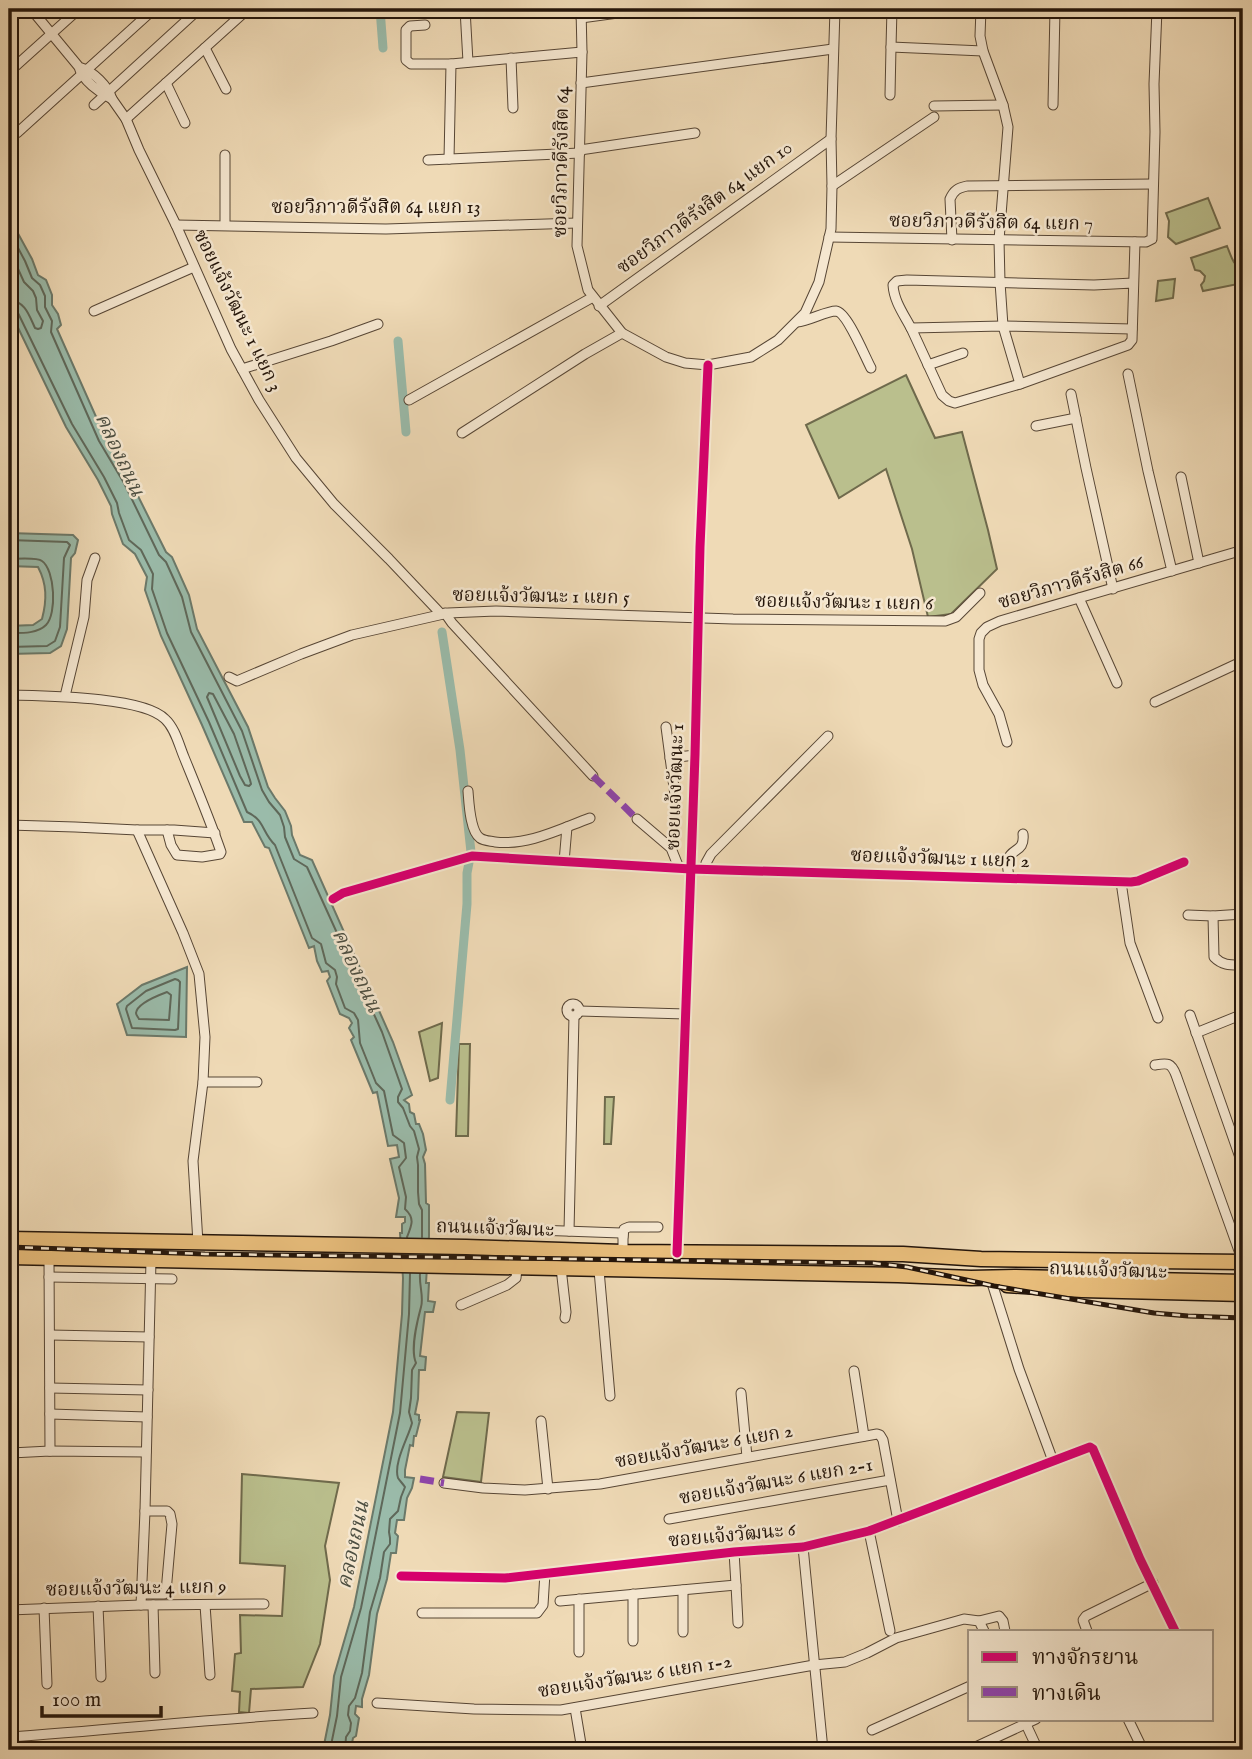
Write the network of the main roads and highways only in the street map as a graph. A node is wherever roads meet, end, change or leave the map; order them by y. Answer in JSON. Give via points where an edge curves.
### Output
{"nodes":[{"id":1,"x":9,"y":1239,"type":"edge"},
{"id":2,"x":9,"y":1257,"type":"edge"},
{"id":3,"x":981,"y":1259,"type":"junction"},
{"id":4,"x":1243,"y":1262,"type":"edge"},
{"id":5,"x":1243,"y":1272,"type":"edge"},
{"id":6,"x":1078,"y":1274,"type":"junction"},
{"id":7,"x":971,"y":1279,"type":"junction"},
{"id":8,"x":1243,"y":1282,"type":"edge"},
{"id":9,"x":1243,"y":1294,"type":"edge"}],
"edges":[{"from":1,"to":3,"type":"main road","name":"ถนนแจ้งวัฒนะ","via":[[466,1247],[623,1245],[677,1253]]},
{"from":2,"to":7,"type":"main road","name":"ถนนแจ้งวัฒนะ"},
{"from":3,"to":4,"type":"main road","name":"ถนนแจ้งวัฒนะ"},
{"from":3,"to":6,"type":"main road","name":"ถนนแจ้งวัฒนะ"},
{"from":5,"to":6,"type":"main road","name":"ถนนแจ้งวัฒนะ"},
{"from":6,"to":7,"type":"main road","name":"ถนนแจ้งวัฒนะ"},
{"from":6,"to":8,"type":"main road","name":"ถนนแจ้งวัฒนะ"},
{"from":7,"to":9,"type":"main road","name":"ถนนแจ้งวัฒนะ","via":[[1049,1288]]}]}
